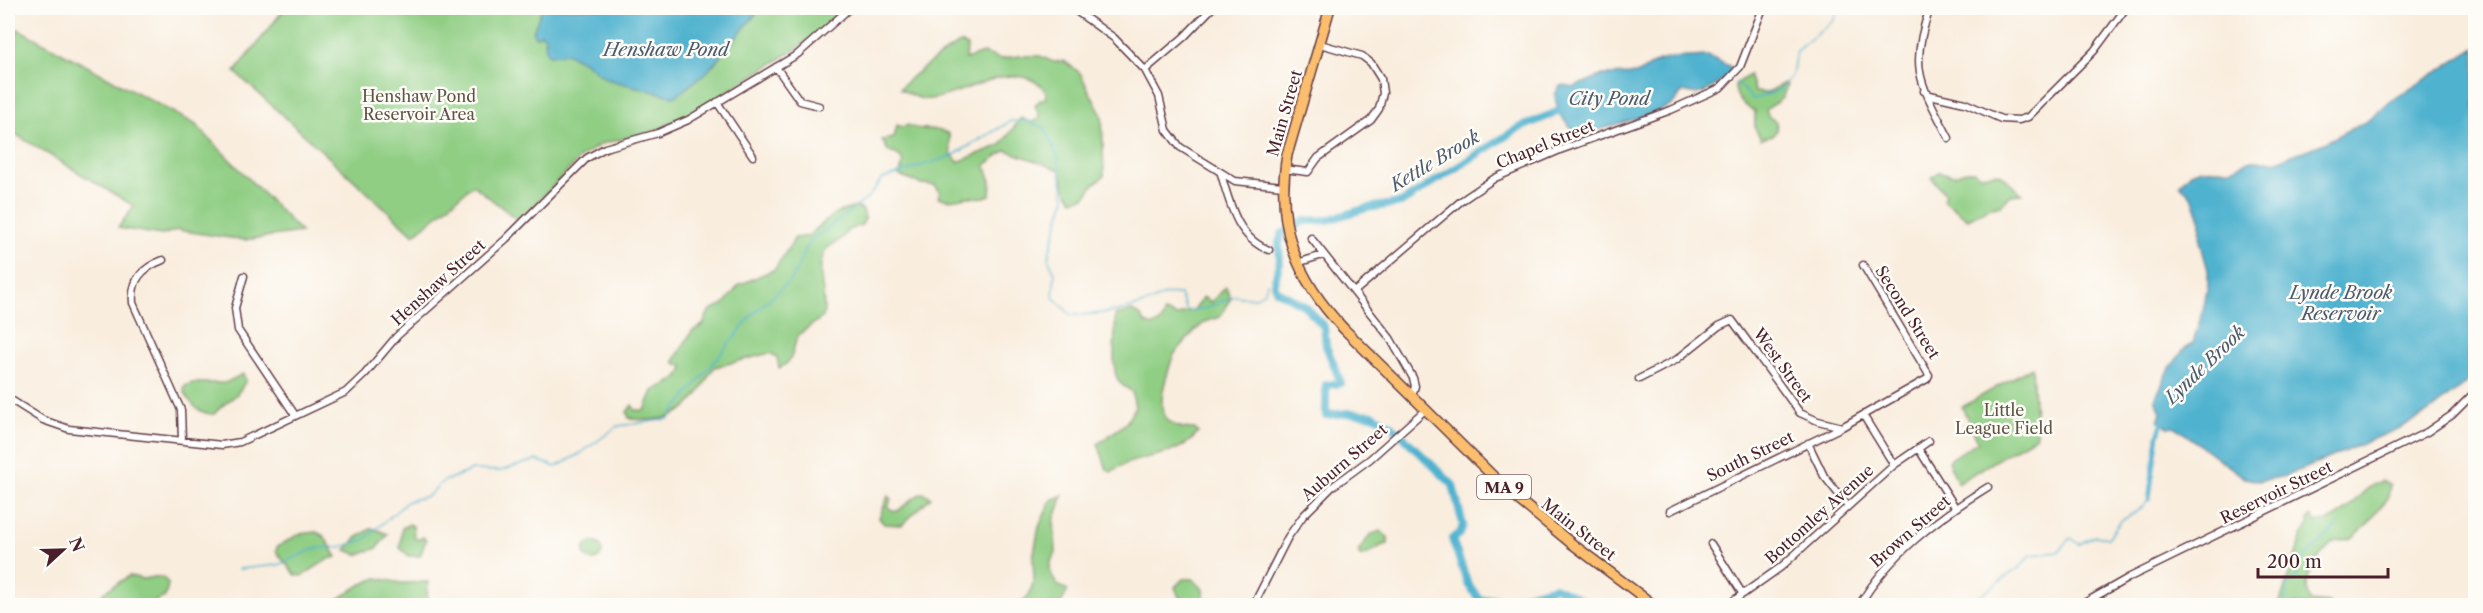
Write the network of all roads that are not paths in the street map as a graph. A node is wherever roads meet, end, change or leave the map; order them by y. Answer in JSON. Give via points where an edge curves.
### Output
{"nodes":[{"id":1,"x":850,"y":8,"type":"edge"},
{"id":2,"x":1072,"y":8,"type":"edge"},
{"id":3,"x":1212,"y":8,"type":"edge"},
{"id":4,"x":1330,"y":8,"type":"edge"},
{"id":5,"x":1763,"y":8,"type":"edge"},
{"id":6,"x":1930,"y":8,"type":"edge"},
{"id":7,"x":2126,"y":8,"type":"edge"},
{"id":8,"x":1320,"y":44,"type":"junction"},
{"id":9,"x":776,"y":67,"type":"junction"},
{"id":10,"x":1144,"y":70,"type":"junction"},
{"id":11,"x":1924,"y":91,"type":"junction"},
{"id":12,"x":717,"y":102,"type":"junction"},
{"id":13,"x":819,"y":106,"type":"dead end"},
{"id":14,"x":1949,"y":138,"type":"dead end"},
{"id":15,"x":753,"y":156,"type":"dead end"},
{"id":16,"x":1284,"y":170,"type":"junction"},
{"id":17,"x":1221,"y":174,"type":"junction"},
{"id":18,"x":1240,"y":182,"type":"junction"},
{"id":19,"x":1283,"y":186,"type":"junction"},
{"id":20,"x":1226,"y":190,"type":"junction"},
{"id":21,"x":1311,"y":238,"type":"dead end"},
{"id":22,"x":1269,"y":250,"type":"dead end"},
{"id":23,"x":1323,"y":255,"type":"junction"},
{"id":24,"x":163,"y":260,"type":"dead end"},
{"id":25,"x":1297,"y":263,"type":"junction"},
{"id":26,"x":1863,"y":265,"type":"dead end"},
{"id":27,"x":244,"y":276,"type":"dead end"},
{"id":28,"x":1354,"y":292,"type":"junction"},
{"id":29,"x":1408,"y":371,"type":"junction"},
{"id":30,"x":1639,"y":380,"type":"dead end"},
{"id":31,"x":1404,"y":388,"type":"junction"},
{"id":32,"x":2475,"y":391,"type":"edge"},
{"id":33,"x":1412,"y":396,"type":"junction"},
{"id":34,"x":8,"y":398,"type":"edge"},
{"id":35,"x":1425,"y":410,"type":"junction"},
{"id":36,"x":295,"y":415,"type":"junction"},
{"id":37,"x":1863,"y":415,"type":"junction"},
{"id":38,"x":1842,"y":427,"type":"junction"},
{"id":39,"x":182,"y":440,"type":"junction"},
{"id":40,"x":1929,"y":441,"type":"dead end"},
{"id":41,"x":1808,"y":443,"type":"junction"},
{"id":42,"x":1918,"y":448,"type":"junction"},
{"id":43,"x":1894,"y":465,"type":"junction"},
{"id":44,"x":1988,"y":487,"type":"dead end"},
{"id":45,"x":1848,"y":506,"type":"junction"},
{"id":46,"x":1955,"y":507,"type":"junction"},
{"id":47,"x":1670,"y":511,"type":"dead end"},
{"id":48,"x":1711,"y":544,"type":"dead end"},
{"id":49,"x":1742,"y":593,"type":"junction"},
{"id":50,"x":1254,"y":606,"type":"edge"},
{"id":51,"x":1655,"y":606,"type":"edge"},
{"id":52,"x":1726,"y":606,"type":"edge"},
{"id":53,"x":1859,"y":606,"type":"edge"},
{"id":54,"x":2079,"y":606,"type":"edge"}],
"edges":[{"from":1,"to":9,"type":"street","name":"Henshaw Street","via":[[811,45]]},
{"from":2,"to":10,"type":"street","via":[[1114,38]]},
{"from":3,"to":10,"type":"street"},
{"from":4,"to":8,"type":"highway","name":"Main Street","number":"MA 9"},
{"from":5,"to":28,"type":"street","name":"Chapel Street","via":[[1740,67],[1720,88],[1495,178],[1461,201]]},
{"from":6,"to":11,"type":"street","via":[[1918,43]]},
{"from":7,"to":11,"type":"street","via":[[2094,51],[2028,117],[2001,119]]},
{"from":8,"to":16,"type":"highway","name":"Main Street","number":"MA 9"},
{"from":8,"to":16,"type":"street","via":[[1362,56],[1371,63],[1381,79],[1382,99],[1371,120],[1318,158],[1308,172]]},
{"from":9,"to":12,"type":"street","name":"Henshaw Street"},
{"from":9,"to":13,"type":"street","via":[[800,101]]},
{"from":10,"to":17,"type":"street","via":[[1156,90],[1174,141]]},
{"from":11,"to":14,"type":"street"},
{"from":12,"to":15,"type":"street"},
{"from":12,"to":36,"type":"street","name":"Henshaw Street","via":[[672,127],[605,148],[587,158],[506,239],[397,336],[346,392]]},
{"from":16,"to":19,"type":"highway","name":"Main Street","number":"MA 9"},
{"from":17,"to":18,"type":"street"},
{"from":17,"to":20,"type":"street"},
{"from":18,"to":19,"type":"street"},
{"from":18,"to":20,"type":"street"},
{"from":19,"to":25,"type":"highway","name":"Main Street","number":"MA 9","via":[[1288,231]]},
{"from":20,"to":22,"type":"street","via":[[1243,231]]},
{"from":21,"to":23,"type":"street"},
{"from":23,"to":25,"type":"street"},
{"from":23,"to":28,"type":"street"},
{"from":24,"to":39,"type":"street","via":[[146,268],[136,280],[133,303],[181,410]]},
{"from":25,"to":31,"type":"highway","name":"Main Street","number":"MA 9","via":[[1325,309]]},
{"from":26,"to":37,"type":"street","name":"Second Street","via":[[1929,375]]},
{"from":27,"to":36,"type":"street","via":[[235,308],[238,330]]},
{"from":28,"to":29,"type":"street","via":[[1390,338]]},
{"from":29,"to":31,"type":"street"},
{"from":29,"to":33,"type":"street","via":[[1415,386]]},
{"from":30,"to":38,"type":"street","name":"West Street","via":[[1676,360],[1732,320],[1800,413]]},
{"from":31,"to":33,"type":"highway","name":"Main Street","number":"MA 9"},
{"from":32,"to":54,"type":"street","name":"Reservoir Street","via":[[2452,415],[2427,432]]},
{"from":33,"to":35,"type":"highway","name":"Main Street","number":"MA 9"},
{"from":34,"to":39,"type":"street","name":"Henshaw Street","via":[[43,420],[69,429]]},
{"from":35,"to":50,"type":"street","name":"Auburn Street","via":[[1303,516],[1288,537]]},
{"from":35,"to":51,"type":"highway","name":"Main Street","number":"MA 9","via":[[1535,514]]},
{"from":36,"to":39,"type":"street","name":"Henshaw Street","via":[[234,444]]},
{"from":37,"to":38,"type":"street"},
{"from":37,"to":43,"type":"street"},
{"from":38,"to":41,"type":"street","name":"South Street"},
{"from":40,"to":42,"type":"street","name":"Bottomley Avenue"},
{"from":41,"to":45,"type":"street","via":[[1824,477]]},
{"from":41,"to":47,"type":"street","name":"South Street"},
{"from":42,"to":43,"type":"street","name":"Bottomley Avenue"},
{"from":42,"to":46,"type":"street"},
{"from":43,"to":45,"type":"street","name":"Bottomley Avenue"},
{"from":44,"to":46,"type":"street","name":"Brown Street"},
{"from":45,"to":49,"type":"street","name":"Bottomley Avenue","via":[[1781,567]]},
{"from":46,"to":53,"type":"street","name":"Brown Street","via":[[1882,572]]},
{"from":48,"to":49,"type":"street"},
{"from":49,"to":52,"type":"street","name":"Bottomley Avenue"}]}
